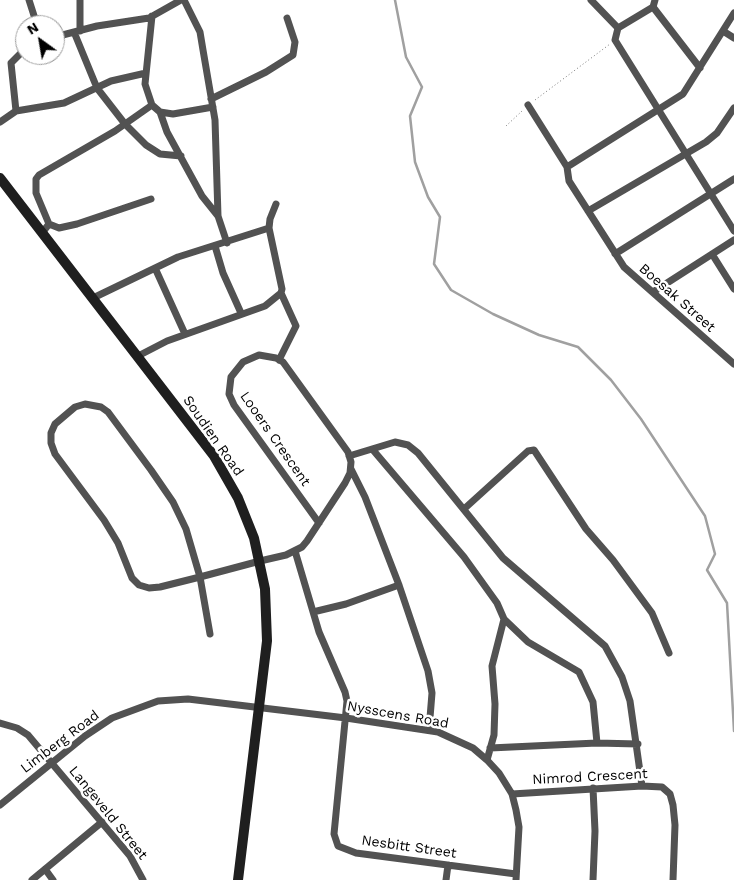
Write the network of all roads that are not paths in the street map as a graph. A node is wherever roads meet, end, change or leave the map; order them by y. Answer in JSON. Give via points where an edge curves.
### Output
{"nodes":[{"id":1,"x":28,"y":0,"type":"edge"},
{"id":2,"x":80,"y":0,"type":"edge"},
{"id":3,"x":182,"y":0,"type":"edge"},
{"id":4,"x":591,"y":0,"type":"edge"},
{"id":5,"x":654,"y":3,"type":"edge"},
{"id":6,"x":734,"y":13,"type":"edge"},
{"id":7,"x":33,"y":15,"type":"edge"},
{"id":8,"x":152,"y":16,"type":"junction"},
{"id":9,"x":287,"y":18,"type":"dead end"},
{"id":10,"x":618,"y":28,"type":"junction"},
{"id":11,"x":77,"y":31,"type":"junction"},
{"id":12,"x":723,"y":31,"type":"junction"},
{"id":13,"x":65,"y":34,"type":"edge"},
{"id":14,"x":734,"y":38,"type":"edge"},
{"id":15,"x":15,"y":59,"type":"edge"},
{"id":16,"x":700,"y":68,"type":"junction"},
{"id":17,"x":146,"y":73,"type":"junction"},
{"id":18,"x":97,"y":88,"type":"junction"},
{"id":19,"x":212,"y":99,"type":"junction"},
{"id":20,"x":152,"y":105,"type":"junction"},
{"id":21,"x":528,"y":105,"type":"road end"},
{"id":22,"x":213,"y":107,"type":"junction"},
{"id":23,"x":734,"y":108,"type":"edge"},
{"id":24,"x":16,"y":111,"type":"junction"},
{"id":25,"x":659,"y":111,"type":"junction"},
{"id":26,"x":160,"y":112,"type":"junction"},
{"id":27,"x":0,"y":122,"type":"edge"},
{"id":28,"x":125,"y":124,"type":"junction"},
{"id":29,"x":687,"y":154,"type":"junction"},
{"id":30,"x":181,"y":156,"type":"junction"},
{"id":31,"x":567,"y":167,"type":"junction"},
{"id":32,"x":0,"y":178,"type":"edge"},
{"id":33,"x":734,"y":179,"type":"edge"},
{"id":34,"x":711,"y":195,"type":"junction"},
{"id":35,"x":151,"y":199,"type":"dead end"},
{"id":36,"x":276,"y":204,"type":"dead end"},
{"id":37,"x":588,"y":212,"type":"junction"},
{"id":38,"x":218,"y":216,"type":"junction"},
{"id":39,"x":49,"y":224,"type":"junction"},
{"id":40,"x":269,"y":228,"type":"junction"},
{"id":41,"x":734,"y":231,"type":"edge"},
{"id":42,"x":42,"y":232,"type":"junction"},
{"id":43,"x":734,"y":240,"type":"edge"},
{"id":44,"x":227,"y":243,"type":"junction"},
{"id":45,"x":216,"y":246,"type":"junction"},
{"id":46,"x":615,"y":254,"type":"junction"},
{"id":47,"x":712,"y":254,"type":"junction"},
{"id":48,"x":155,"y":268,"type":"junction"},
{"id":49,"x":734,"y":289,"type":"edge"},
{"id":50,"x":653,"y":292,"type":"junction"},
{"id":51,"x":281,"y":293,"type":"junction"},
{"id":52,"x":93,"y":298,"type":"junction"},
{"id":53,"x":241,"y":313,"type":"junction"},
{"id":54,"x":184,"y":334,"type":"junction"},
{"id":55,"x":138,"y":356,"type":"junction"},
{"id":56,"x":279,"y":360,"type":"junction"},
{"id":57,"x":734,"y":364,"type":"edge"},
{"id":58,"x":373,"y":450,"type":"junction"},
{"id":59,"x":349,"y":456,"type":"junction"},
{"id":60,"x":351,"y":469,"type":"junction"},
{"id":61,"x":464,"y":509,"type":"junction"},
{"id":62,"x":319,"y":523,"type":"junction"},
{"id":63,"x":295,"y":552,"type":"junction"},
{"id":64,"x":260,"y":561,"type":"junction"},
{"id":65,"x":200,"y":577,"type":"junction"},
{"id":66,"x":399,"y":585,"type":"junction"},
{"id":67,"x":313,"y":612,"type":"junction"},
{"id":68,"x":504,"y":619,"type":"junction"},
{"id":69,"x":210,"y":634,"type":"dead end"},
{"id":70,"x":669,"y":653,"type":"dead end"},
{"id":71,"x":260,"y":706,"type":"junction"},
{"id":72,"x":346,"y":718,"type":"junction"},
{"id":73,"x":0,"y":723,"type":"edge"},
{"id":74,"x":429,"y":730,"type":"junction"},
{"id":75,"x":598,"y":743,"type":"junction"},
{"id":76,"x":638,"y":744,"type":"junction"},
{"id":77,"x":490,"y":748,"type":"junction"},
{"id":78,"x":487,"y":760,"type":"junction"},
{"id":79,"x":52,"y":762,"type":"junction"},
{"id":80,"x":642,"y":786,"type":"junction"},
{"id":81,"x":592,"y":788,"type":"junction"},
{"id":82,"x":512,"y":794,"type":"junction"},
{"id":83,"x":0,"y":805,"type":"edge"},
{"id":84,"x":102,"y":822,"type":"junction"},
{"id":85,"x":448,"y":865,"type":"junction"},
{"id":86,"x":45,"y":869,"type":"junction"},
{"id":87,"x":516,"y":877,"type":"edge"},
{"id":88,"x":32,"y":880,"type":"edge"},
{"id":89,"x":53,"y":880,"type":"edge"},
{"id":90,"x":143,"y":880,"type":"edge"},
{"id":91,"x":238,"y":880,"type":"edge"},
{"id":92,"x":446,"y":880,"type":"edge"},
{"id":93,"x":593,"y":880,"type":"edge"},
{"id":94,"x":672,"y":880,"type":"edge"}],
"edges":[{"from":1,"to":7,"type":"street"},
{"from":2,"to":11,"type":"street"},
{"from":3,"to":8,"type":"street"},
{"from":3,"to":19,"type":"street","via":[[200,32]]},
{"from":4,"to":10,"type":"street"},
{"from":5,"to":10,"type":"street"},
{"from":5,"to":16,"type":"street"},
{"from":6,"to":12,"type":"street"},
{"from":8,"to":11,"type":"street"},
{"from":8,"to":17,"type":"street"},
{"from":9,"to":19,"type":"street","via":[[295,42],[293,55]]},
{"from":10,"to":25,"type":"street","via":[[615,40]]},
{"from":11,"to":13,"type":"street"},
{"from":11,"to":18,"type":"street"},
{"from":12,"to":14,"type":"street"},
{"from":12,"to":16,"type":"street"},
{"from":15,"to":24,"type":"street","via":[[11,63]]},
{"from":16,"to":25,"type":"street","via":[[683,94]]},
{"from":17,"to":18,"type":"street","via":[[111,81]]},
{"from":17,"to":20,"type":"street","via":[[145,84]]},
{"from":18,"to":24,"type":"street","via":[[64,103]]},
{"from":18,"to":28,"type":"street"},
{"from":19,"to":22,"type":"street"},
{"from":20,"to":26,"type":"street"},
{"from":20,"to":28,"type":"street"},
{"from":21,"to":31,"type":"street","name":"Boesak Street"},
{"from":22,"to":26,"type":"street","via":[[173,114]]},
{"from":22,"to":38,"type":"street"},
{"from":23,"to":29,"type":"street","via":[[717,133]]},
{"from":24,"to":27,"type":"street"},
{"from":25,"to":29,"type":"street"},
{"from":25,"to":31,"type":"street"},
{"from":26,"to":30,"type":"street"},
{"from":28,"to":30,"type":"street","via":[[160,154]]},
{"from":28,"to":39,"type":"street","via":[[36,179],[36,193]]},
{"from":29,"to":34,"type":"street"},
{"from":29,"to":37,"type":"street"},
{"from":30,"to":38,"type":"street","via":[[202,196]]},
{"from":31,"to":37,"type":"street","name":"Boesak Street","via":[[569,181]]},
{"from":32,"to":42,"type":"street","name":"Soudien Road"},
{"from":33,"to":34,"type":"street"},
{"from":34,"to":41,"type":"street"},
{"from":34,"to":46,"type":"street"},
{"from":35,"to":39,"type":"street","via":[[72,226],[54,228]]},
{"from":36,"to":40,"type":"street"},
{"from":37,"to":46,"type":"street","name":"Boesak Street"},
{"from":38,"to":44,"type":"street"},
{"from":39,"to":42,"type":"street"},
{"from":40,"to":44,"type":"street"},
{"from":40,"to":51,"type":"street"},
{"from":42,"to":52,"type":"street","name":"Soudien Road"},
{"from":43,"to":47,"type":"street"},
{"from":44,"to":45,"type":"street"},
{"from":45,"to":48,"type":"street","via":[[200,249]]},
{"from":45,"to":53,"type":"street","via":[[223,273]]},
{"from":46,"to":50,"type":"street","name":"Boesak Street","via":[[635,279]]},
{"from":47,"to":49,"type":"street"},
{"from":47,"to":50,"type":"street"},
{"from":48,"to":52,"type":"street"},
{"from":48,"to":54,"type":"street"},
{"from":50,"to":57,"type":"street","name":"Boesak Street"},
{"from":51,"to":53,"type":"street","via":[[265,306]]},
{"from":51,"to":56,"type":"street","via":[[296,326]]},
{"from":52,"to":55,"type":"street","name":"Soudien Road"},
{"from":53,"to":54,"type":"street"},
{"from":54,"to":55,"type":"street"},
{"from":55,"to":64,"type":"street","name":"Soudien Road","via":[[228,479],[246,516]]},
{"from":56,"to":59,"type":"street"},
{"from":56,"to":62,"type":"street","name":"Looers Crescent","via":[[260,355],[243,362],[231,377],[229,394]]},
{"from":58,"to":59,"type":"street"},
{"from":58,"to":61,"type":"street","via":[[395,442],[408,445]]},
{"from":58,"to":68,"type":"street","via":[[464,557],[497,603]]},
{"from":59,"to":60,"type":"street"},
{"from":60,"to":62,"type":"street"},
{"from":60,"to":66,"type":"street"},
{"from":61,"to":70,"type":"street","via":[[528,451],[534,450],[586,529],[652,613]]},
{"from":61,"to":76,"type":"street","via":[[503,558],[605,646],[622,677]]},
{"from":62,"to":63,"type":"street"},
{"from":63,"to":64,"type":"street"},
{"from":63,"to":67,"type":"street"},
{"from":64,"to":65,"type":"street"},
{"from":64,"to":71,"type":"street","name":"Soudien Road","via":[[268,618]]},
{"from":65,"to":65,"type":"street","via":[[186,529],[173,502],[108,412],[91,404],[69,411],[55,424],[50,443],[109,527],[135,582],[149,588]]},
{"from":65,"to":69,"type":"street"},
{"from":66,"to":67,"type":"street"},
{"from":66,"to":74,"type":"street","via":[[428,671],[432,693]]},
{"from":67,"to":72,"type":"street","via":[[345,692]]},
{"from":68,"to":75,"type":"street","via":[[528,642],[579,672],[593,702]]},
{"from":68,"to":77,"type":"street","via":[[492,666],[495,704],[494,735]]},
{"from":71,"to":72,"type":"street","name":"Nysscens Road"},
{"from":71,"to":79,"type":"street","name":"Limberg Road","via":[[188,699],[158,701],[112,718]]},
{"from":71,"to":91,"type":"street","name":"Soudien Road"},
{"from":72,"to":74,"type":"street","name":"Nysscens Road"},
{"from":72,"to":85,"type":"street","name":"Nesbitt Street","via":[[334,834],[338,846],[356,853]]},
{"from":73,"to":79,"type":"street","name":"Langeveld Street","via":[[17,728],[28,736]]},
{"from":74,"to":78,"type":"street","name":"Nysscens Road","via":[[452,736]]},
{"from":75,"to":76,"type":"street"},
{"from":75,"to":77,"type":"street"},
{"from":76,"to":80,"type":"street"},
{"from":77,"to":78,"type":"street"},
{"from":78,"to":82,"type":"street","name":"Nysscens Road"},
{"from":79,"to":83,"type":"street","name":"Limberg Road"},
{"from":79,"to":84,"type":"street","name":"Langeveld Street"},
{"from":80,"to":81,"type":"street","name":"Nimrod Crescent"},
{"from":80,"to":94,"type":"street","name":"Nimrod Crescent","via":[[662,787],[670,794],[674,825]]},
{"from":81,"to":82,"type":"street","name":"Nimrod Crescent"},
{"from":81,"to":93,"type":"street","via":[[595,831]]},
{"from":82,"to":87,"type":"street","name":"Nysscens Road","via":[[519,828]]},
{"from":84,"to":86,"type":"street"},
{"from":84,"to":90,"type":"street","name":"Langeveld Street","via":[[130,856]]},
{"from":85,"to":87,"type":"street","name":"Nesbitt Street"},
{"from":85,"to":92,"type":"street"},
{"from":86,"to":88,"type":"street"},
{"from":86,"to":89,"type":"street"}]}
